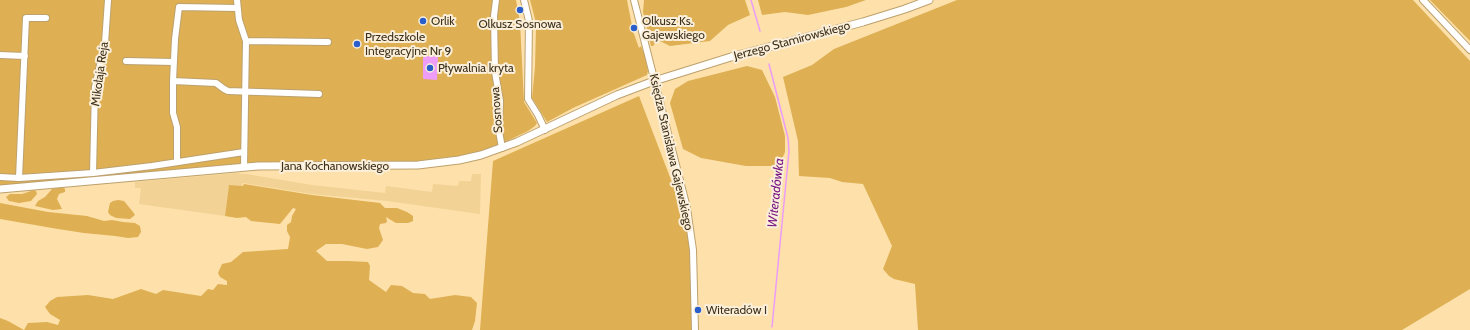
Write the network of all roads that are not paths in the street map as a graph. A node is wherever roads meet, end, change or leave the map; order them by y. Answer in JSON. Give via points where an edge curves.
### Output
{"nodes":[{"id":1,"x":108,"y":0,"type":"edge"},
{"id":2,"x":237,"y":0,"type":"edge"},
{"id":3,"x":496,"y":0,"type":"edge"},
{"id":4,"x":524,"y":0,"type":"edge"},
{"id":5,"x":634,"y":0,"type":"edge"},
{"id":6,"x":929,"y":0,"type":"edge"},
{"id":7,"x":1423,"y":0,"type":"edge"},
{"id":8,"x":237,"y":8,"type":"junction"},
{"id":9,"x":46,"y":18,"type":"dead end"},
{"id":10,"x":246,"y":41,"type":"junction"},
{"id":11,"x":328,"y":42,"type":"dead end"},
{"id":12,"x":1470,"y":50,"type":"edge"},
{"id":13,"x":0,"y":55,"type":"edge"},
{"id":14,"x":25,"y":56,"type":"junction"},
{"id":15,"x":126,"y":61,"type":"dead end"},
{"id":16,"x":174,"y":62,"type":"junction"},
{"id":17,"x":173,"y":81,"type":"junction"},
{"id":18,"x":654,"y":81,"type":"junction"},
{"id":19,"x":245,"y":91,"type":"junction"},
{"id":20,"x":319,"y":94,"type":"dead end"},
{"id":21,"x":545,"y":130,"type":"junction"},
{"id":22,"x":502,"y":148,"type":"junction"},
{"id":23,"x":244,"y":152,"type":"junction"},
{"id":24,"x":177,"y":162,"type":"junction"},
{"id":25,"x":244,"y":167,"type":"junction"},
{"id":26,"x":93,"y":172,"type":"junction"},
{"id":27,"x":0,"y":177,"type":"edge"},
{"id":28,"x":19,"y":178,"type":"junction"},
{"id":29,"x":0,"y":189,"type":"edge"},
{"id":30,"x":695,"y":330,"type":"edge"}],
"edges":[{"from":1,"to":26,"type":"street","name":"Mikołaja Reja","via":[[105,43],[96,86]]},
{"from":2,"to":8,"type":"street"},
{"from":3,"to":22,"type":"street","name":"Sosnowa","via":[[495,72],[500,101],[499,131]]},
{"from":4,"to":21,"type":"street","via":[[529,22],[528,99]]},
{"from":5,"to":18,"type":"street","name":"Księdza Stanisława Gajewskiego"},
{"from":6,"to":18,"type":"main road","name":"Jerzego Stamirowskiego","via":[[863,22]]},
{"from":7,"to":12,"type":"street"},
{"from":8,"to":10,"type":"street"},
{"from":8,"to":16,"type":"street","via":[[179,7]]},
{"from":9,"to":14,"type":"street","via":[[26,18]]},
{"from":10,"to":11,"type":"street"},
{"from":10,"to":19,"type":"street"},
{"from":13,"to":14,"type":"street"},
{"from":14,"to":28,"type":"street"},
{"from":15,"to":16,"type":"street"},
{"from":16,"to":17,"type":"street"},
{"from":17,"to":19,"type":"street","via":[[216,83],[228,91]]},
{"from":17,"to":24,"type":"street"},
{"from":18,"to":21,"type":"main road","name":"Jana Kochanowskiego","via":[[617,95]]},
{"from":18,"to":30,"type":"street","name":"Księdza Stanisława Gajewskiego","via":[[687,208],[693,250]]},
{"from":19,"to":20,"type":"street"},
{"from":19,"to":23,"type":"street"},
{"from":21,"to":22,"type":"main road","name":"Jana Kochanowskiego"},
{"from":22,"to":25,"type":"main road","name":"Jana Kochanowskiego","via":[[438,164]]},
{"from":23,"to":24,"type":"street"},
{"from":23,"to":25,"type":"street"},
{"from":24,"to":26,"type":"street"},
{"from":25,"to":29,"type":"main road","name":"Jana Kochanowskiego"},
{"from":26,"to":28,"type":"street"},
{"from":27,"to":28,"type":"street"}]}
